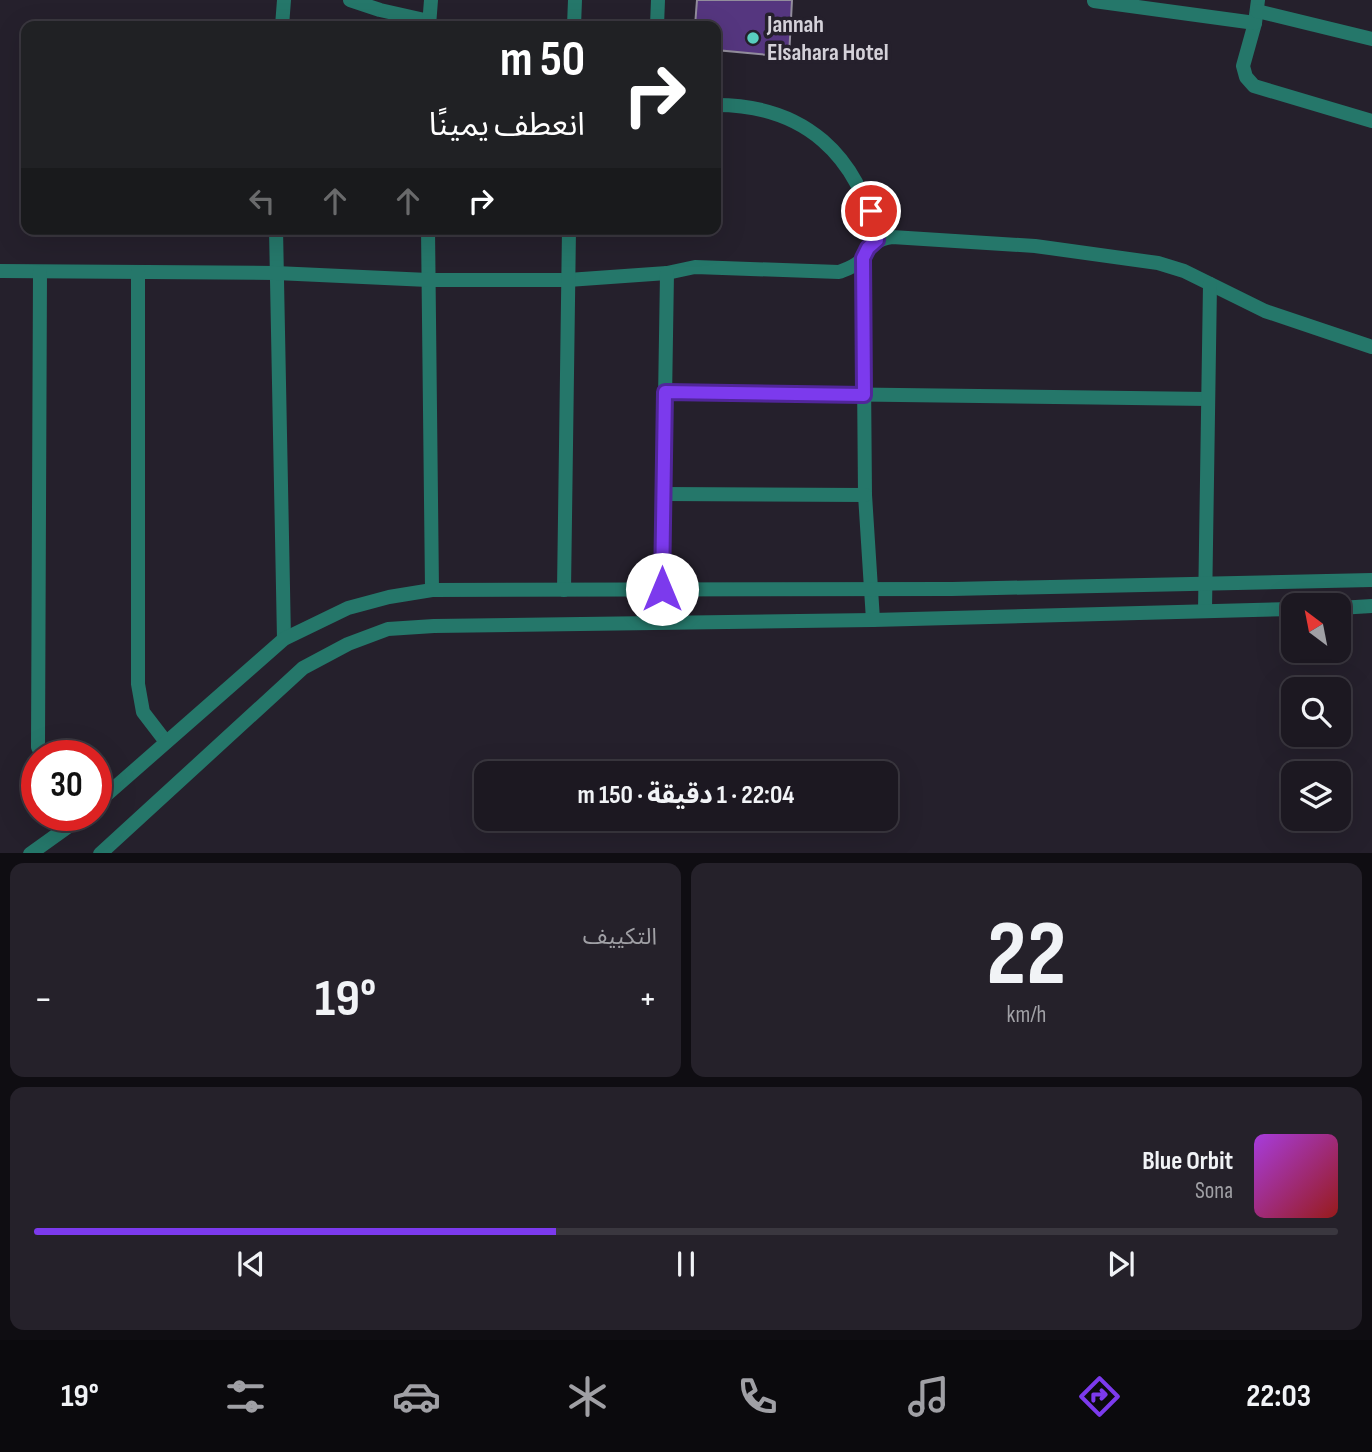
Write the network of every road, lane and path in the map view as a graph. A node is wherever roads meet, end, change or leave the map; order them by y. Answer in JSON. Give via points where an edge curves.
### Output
{"nodes":[{"id":1,"x":284,"y":0,"type":"edge"},
{"id":2,"x":350,"y":0,"type":"edge"},
{"id":3,"x":431,"y":0,"type":"edge"},
{"id":4,"x":575,"y":0,"type":"edge"},
{"id":5,"x":658,"y":0,"type":"edge"},
{"id":6,"x":1094,"y":1,"type":"edge"},
{"id":7,"x":1256,"y":11,"type":"edge"},
{"id":8,"x":282,"y":21,"type":"edge"},
{"id":9,"x":418,"y":21,"type":"edge"},
{"id":10,"x":429,"y":21,"type":"edge"},
{"id":11,"x":574,"y":21,"type":"edge"},
{"id":12,"x":657,"y":21,"type":"edge"},
{"id":13,"x":1372,"y":39,"type":"edge"},
{"id":14,"x":721,"y":105,"type":"edge"},
{"id":15,"x":1372,"y":121,"type":"edge"},
{"id":16,"x":276,"y":235,"type":"edge"},
{"id":17,"x":428,"y":235,"type":"edge"},
{"id":18,"x":569,"y":235,"type":"edge"},
{"id":19,"x":877,"y":240,"type":"junction"},
{"id":20,"x":863,"y":258,"type":"junction"},
{"id":21,"x":0,"y":271,"type":"edge"},
{"id":22,"x":40,"y":272,"type":"junction"},
{"id":23,"x":138,"y":272,"type":"junction"},
{"id":24,"x":276,"y":273,"type":"junction"},
{"id":25,"x":667,"y":273,"type":"junction"},
{"id":26,"x":428,"y":280,"type":"junction"},
{"id":27,"x":568,"y":280,"type":"junction"},
{"id":28,"x":1210,"y":284,"type":"junction"},
{"id":29,"x":1372,"y":347,"type":"edge"},
{"id":30,"x":665,"y":392,"type":"junction"},
{"id":31,"x":864,"y":395,"type":"junction"},
{"id":32,"x":1208,"y":399,"type":"junction"},
{"id":33,"x":663,"y":494,"type":"junction"},
{"id":34,"x":865,"y":495,"type":"junction"},
{"id":35,"x":1372,"y":580,"type":"edge"},
{"id":36,"x":1204,"y":583,"type":"junction"},
{"id":37,"x":662,"y":589,"type":"junction"},
{"id":38,"x":871,"y":589,"type":"junction"},
{"id":39,"x":432,"y":590,"type":"junction"},
{"id":40,"x":564,"y":590,"type":"junction"},
{"id":41,"x":1372,"y":606,"type":"edge"},
{"id":42,"x":1351,"y":607,"type":"edge"},
{"id":43,"x":1281,"y":609,"type":"edge"},
{"id":44,"x":1205,"y":610,"type":"junction"},
{"id":45,"x":873,"y":620,"type":"junction"},
{"id":46,"x":284,"y":639,"type":"junction"},
{"id":47,"x":38,"y":740,"type":"edge"},
{"id":48,"x":166,"y":742,"type":"junction"},
{"id":49,"x":112,"y":790,"type":"edge"},
{"id":50,"x":60,"y":831,"type":"edge"},
{"id":51,"x":30,"y":853,"type":"edge"},
{"id":52,"x":100,"y":853,"type":"edge"}],
"edges":[{"from":1,"to":8,"type":"street"},
{"from":2,"to":9,"type":"street"},
{"from":3,"to":10,"type":"street"},
{"from":4,"to":11,"type":"street"},
{"from":5,"to":12,"type":"street"},
{"from":6,"to":7,"type":"street"},
{"from":7,"to":13,"type":"street"},
{"from":7,"to":15,"type":"street","via":[[1243,66],[1254,86]]},
{"from":14,"to":19,"type":"street","via":[[770,111],[822,139],[859,184]]},
{"from":16,"to":24,"type":"street"},
{"from":17,"to":26,"type":"street"},
{"from":18,"to":27,"type":"street"},
{"from":19,"to":20,"type":"street"},
{"from":19,"to":28,"type":"street","via":[[892,237],[1049,248],[1158,263]]},
{"from":20,"to":25,"type":"street","via":[[839,271],[695,267]]},
{"from":20,"to":31,"type":"street"},
{"from":21,"to":22,"type":"street"},
{"from":22,"to":23,"type":"street"},
{"from":22,"to":47,"type":"street"},
{"from":23,"to":24,"type":"street"},
{"from":23,"to":48,"type":"street","via":[[138,684],[143,712]]},
{"from":24,"to":26,"type":"street"},
{"from":24,"to":46,"type":"street"},
{"from":25,"to":27,"type":"street"},
{"from":25,"to":30,"type":"street"},
{"from":26,"to":27,"type":"street"},
{"from":26,"to":39,"type":"street"},
{"from":27,"to":40,"type":"street"},
{"from":28,"to":29,"type":"street","via":[[1265,312]]},
{"from":28,"to":32,"type":"street"},
{"from":30,"to":31,"type":"street"},
{"from":30,"to":33,"type":"street"},
{"from":31,"to":32,"type":"street"},
{"from":31,"to":34,"type":"street"},
{"from":32,"to":36,"type":"street"},
{"from":33,"to":34,"type":"street"},
{"from":33,"to":37,"type":"street"},
{"from":34,"to":38,"type":"street"},
{"from":35,"to":36,"type":"street"},
{"from":36,"to":38,"type":"street"},
{"from":36,"to":44,"type":"street"},
{"from":37,"to":38,"type":"street"},
{"from":37,"to":40,"type":"street"},
{"from":38,"to":45,"type":"street"},
{"from":39,"to":40,"type":"street"},
{"from":39,"to":46,"type":"street","via":[[348,608]]},
{"from":41,"to":42,"type":"street"},
{"from":43,"to":44,"type":"street"},
{"from":44,"to":45,"type":"street"},
{"from":45,"to":52,"type":"street","via":[[388,629],[303,667]]},
{"from":46,"to":48,"type":"street"},
{"from":48,"to":49,"type":"street"},
{"from":50,"to":51,"type":"street"}]}
